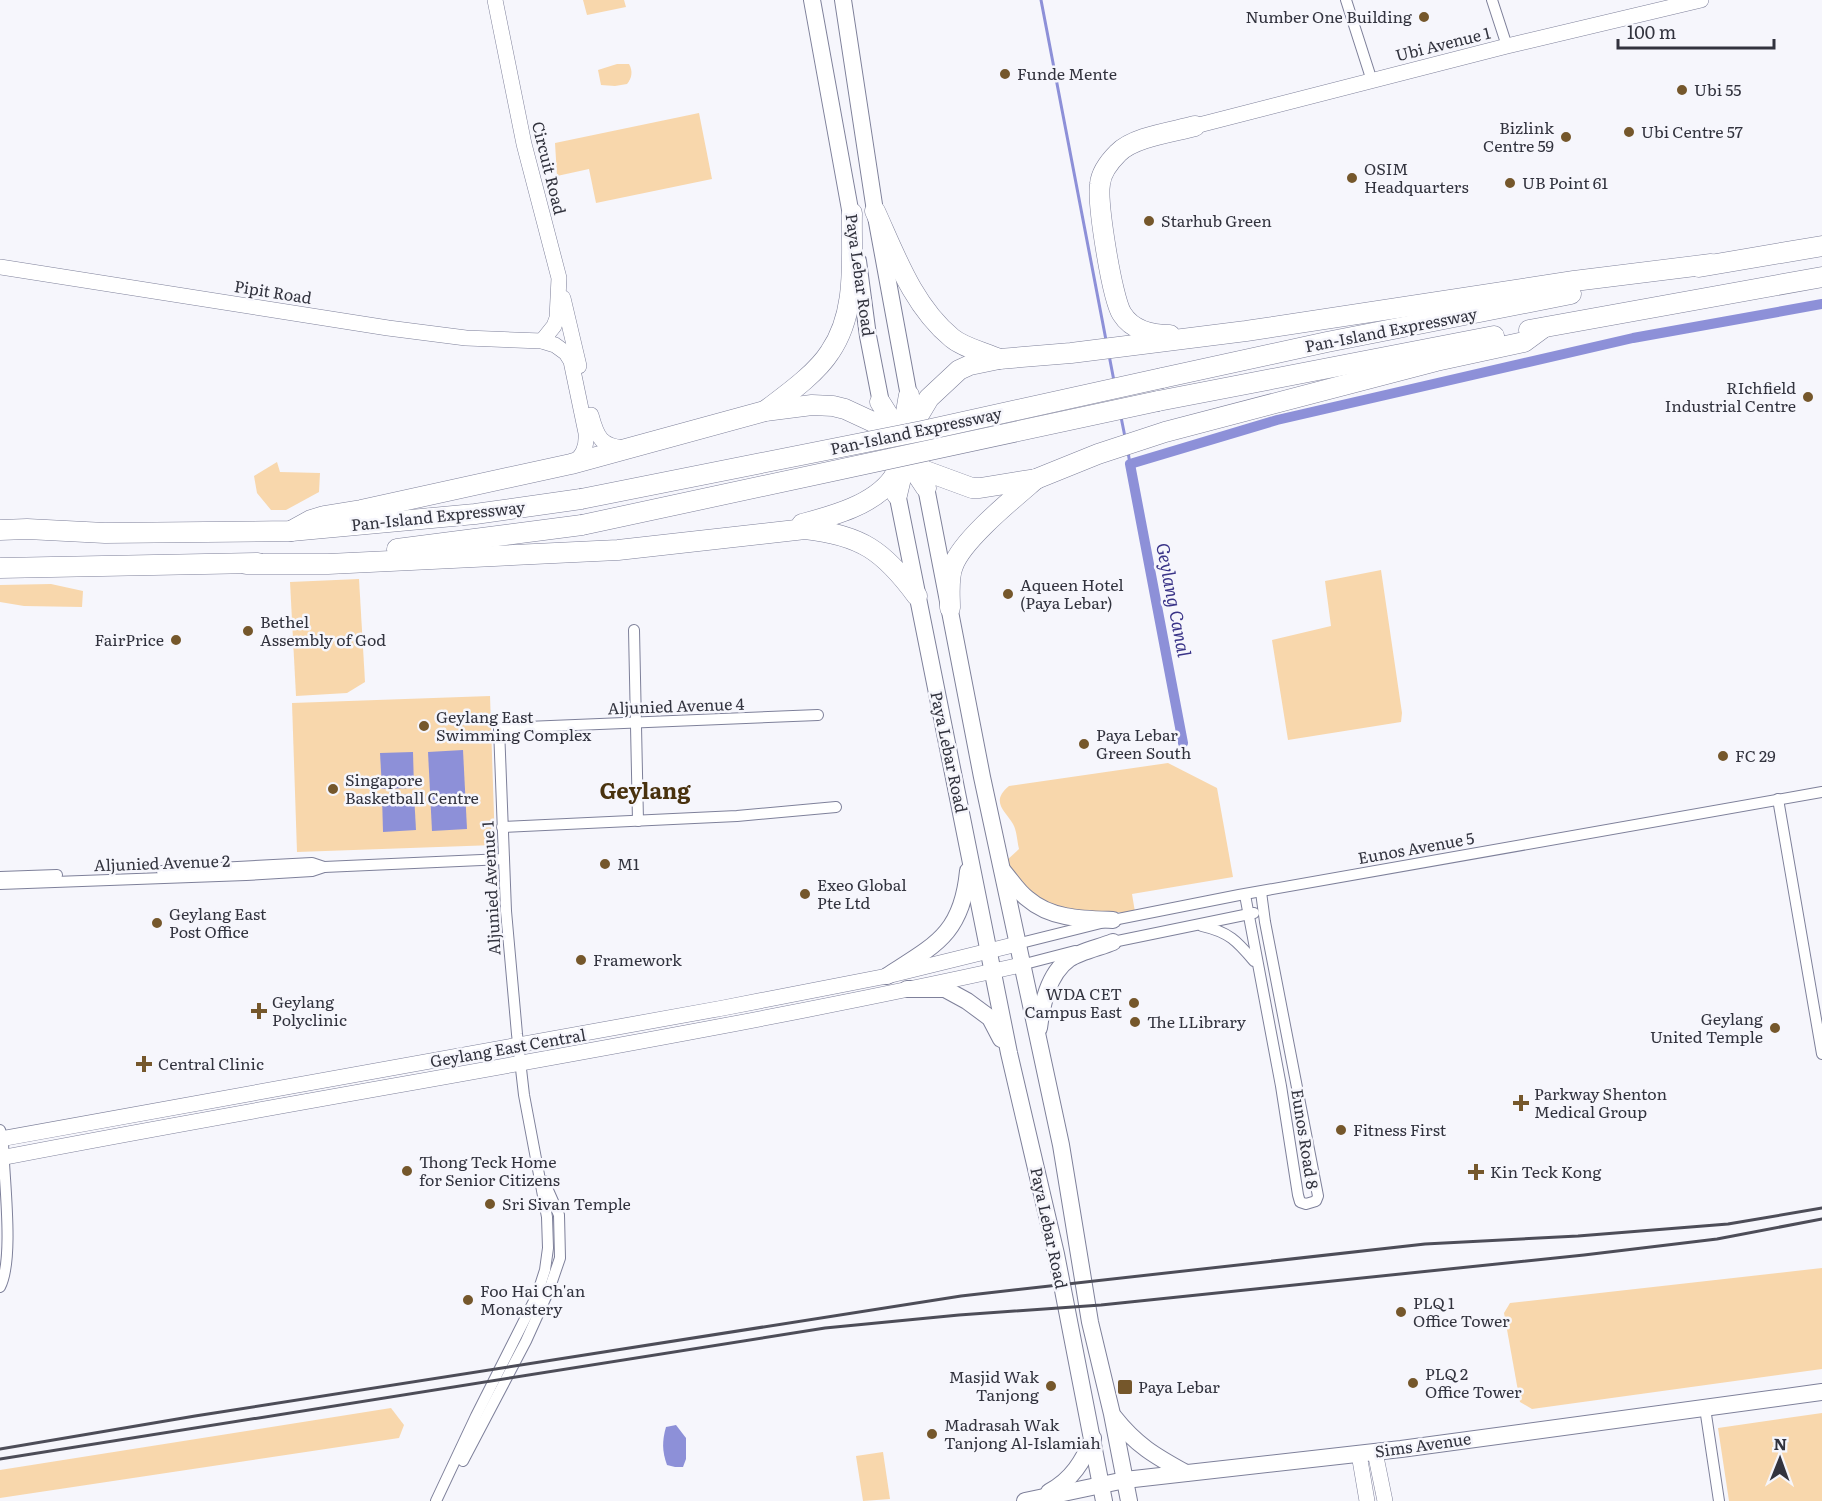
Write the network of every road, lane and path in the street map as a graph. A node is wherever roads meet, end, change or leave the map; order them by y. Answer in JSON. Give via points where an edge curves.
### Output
{"nodes":[{"id":1,"x":495,"y":0,"type":"edge"},
{"id":2,"x":812,"y":0,"type":"edge"},
{"id":3,"x":843,"y":0,"type":"edge"},
{"id":4,"x":1346,"y":0,"type":"edge"},
{"id":5,"x":1492,"y":0,"type":"edge"},
{"id":6,"x":1701,"y":0,"type":"edge"},
{"id":7,"x":1507,"y":46,"type":"junction"},
{"id":8,"x":1372,"y":81,"type":"junction"},
{"id":9,"x":1195,"y":126,"type":"joint"},
{"id":10,"x":875,"y":211,"type":"junction"},
{"id":11,"x":852,"y":213,"type":"junction"},
{"id":12,"x":1822,"y":246,"type":"edge"},
{"id":13,"x":1711,"y":264,"type":"junction"},
{"id":14,"x":0,"y":267,"type":"edge"},
{"id":15,"x":1822,"y":277,"type":"edge"},
{"id":16,"x":559,"y":278,"type":"junction"},
{"id":17,"x":1543,"y":328,"type":"junction"},
{"id":18,"x":1246,"y":331,"type":"junction"},
{"id":19,"x":542,"y":341,"type":"junction"},
{"id":20,"x":999,"y":359,"type":"junction"},
{"id":21,"x":909,"y":395,"type":"joint"},
{"id":22,"x":880,"y":402,"type":"joint"},
{"id":23,"x":765,"y":411,"type":"junction"},
{"id":24,"x":902,"y":440,"type":"junction"},
{"id":25,"x":632,"y":448,"type":"junction"},
{"id":26,"x":572,"y":464,"type":"junction"},
{"id":27,"x":924,"y":479,"type":"junction"},
{"id":28,"x":1036,"y":479,"type":"junction"},
{"id":29,"x":896,"y":486,"type":"junction"},
{"id":30,"x":0,"y":530,"type":"edge"},
{"id":31,"x":291,"y":531,"type":"junction"},
{"id":32,"x":776,"y":531,"type":"junction"},
{"id":33,"x":246,"y":564,"type":"junction"},
{"id":34,"x":0,"y":568,"type":"edge"},
{"id":35,"x":917,"y":596,"type":"junction"},
{"id":36,"x":950,"y":608,"type":"junction"},
{"id":37,"x":634,"y":630,"type":"dead end"},
{"id":38,"x":818,"y":715,"type":"dead end"},
{"id":39,"x":636,"y":723,"type":"junction"},
{"id":40,"x":499,"y":728,"type":"joint"},
{"id":41,"x":1822,"y":792,"type":"edge"},
{"id":42,"x":1778,"y":799,"type":"junction"},
{"id":43,"x":836,"y":807,"type":"dead end"},
{"id":44,"x":638,"y":821,"type":"junction"},
{"id":45,"x":502,"y":827,"type":"junction"},
{"id":46,"x":969,"y":852,"type":"junction"},
{"id":47,"x":504,"y":859,"type":"junction"},
{"id":48,"x":324,"y":867,"type":"junction"},
{"id":49,"x":1002,"y":870,"type":"junction"},
{"id":50,"x":0,"y":877,"type":"edge"},
{"id":51,"x":0,"y":884,"type":"edge"},
{"id":52,"x":1261,"y":891,"type":"junction"},
{"id":53,"x":1245,"y":895,"type":"junction"},
{"id":54,"x":1263,"y":911,"type":"junction"},
{"id":55,"x":1248,"y":915,"type":"junction"},
{"id":56,"x":1113,"y":920,"type":"junction"},
{"id":57,"x":1197,"y":925,"type":"junction"},
{"id":58,"x":1113,"y":942,"type":"junction"},
{"id":59,"x":1017,"y":944,"type":"junction"},
{"id":60,"x":989,"y":951,"type":"junction"},
{"id":61,"x":1257,"y":964,"type":"junction"},
{"id":62,"x":1021,"y":965,"type":"junction"},
{"id":63,"x":994,"y":971,"type":"junction"},
{"id":64,"x":887,"y":976,"type":"junction"},
{"id":65,"x":907,"y":989,"type":"junction"},
{"id":66,"x":1038,"y":1041,"type":"junction"},
{"id":67,"x":518,"y":1046,"type":"junction"},
{"id":68,"x":1009,"y":1053,"type":"junction"},
{"id":69,"x":1822,"y":1054,"type":"edge"},
{"id":70,"x":520,"y":1064,"type":"junction"},
{"id":71,"x":1,"y":1136,"type":"edge"},
{"id":72,"x":1,"y":1158,"type":"edge"},
{"id":73,"x":539,"y":1170,"type":"junction"},
{"id":74,"x":0,"y":1287,"type":"edge"},
{"id":75,"x":1822,"y":1392,"type":"edge"},
{"id":76,"x":1705,"y":1408,"type":"junction"},
{"id":77,"x":1112,"y":1414,"type":"junction"},
{"id":78,"x":1093,"y":1438,"type":"junction"},
{"id":79,"x":1367,"y":1453,"type":"junction"},
{"id":80,"x":1186,"y":1473,"type":"junction"},
{"id":81,"x":1125,"y":1480,"type":"junction"},
{"id":82,"x":1103,"y":1493,"type":"edge"},
{"id":83,"x":1031,"y":1500,"type":"edge"},
{"id":84,"x":436,"y":1501,"type":"edge"},
{"id":85,"x":442,"y":1501,"type":"edge"},
{"id":86,"x":1129,"y":1501,"type":"edge"},
{"id":87,"x":1366,"y":1501,"type":"edge"},
{"id":88,"x":1385,"y":1501,"type":"edge"},
{"id":89,"x":1719,"y":1501,"type":"edge"}],
"edges":[{"from":1,"to":16,"type":"main road","name":"Circuit Road","via":[[524,144]]},
{"from":2,"to":11,"type":"main road","name":"Paya Lebar Road"},
{"from":3,"to":10,"type":"main road","name":"Paya Lebar Road"},
{"from":4,"to":8,"type":"street"},
{"from":5,"to":7,"type":"street"},
{"from":6,"to":7,"type":"main road","name":"Ubi Avenue 1"},
{"from":7,"to":8,"type":"main road","name":"Ubi Avenue 1"},
{"from":8,"to":9,"type":"main road","name":"Ubi Avenue 1"},
{"from":9,"to":18,"type":"highway","via":[[1138,141],[1119,151],[1107,166],[1100,181],[1099,198],[1113,288],[1121,313],[1132,325],[1155,335]]},
{"from":10,"to":20,"type":"highway","via":[[920,303],[951,337]]},
{"from":10,"to":21,"type":"main road","name":"Paya Lebar Road"},
{"from":11,"to":22,"type":"main road","name":"Paya Lebar Road"},
{"from":11,"to":23,"type":"highway","via":[[851,296],[842,328],[830,353],[799,385]]},
{"from":12,"to":13,"type":"highway","name":"Pan-Island Expressway"},
{"from":13,"to":18,"type":"highway"},
{"from":13,"to":31,"type":"highway","name":"Pan-Island Expressway","bridge":true,"via":[[581,499],[475,514]]},
{"from":14,"to":19,"type":"main road","name":"Pipit Road","via":[[388,328],[466,338]]},
{"from":15,"to":17,"type":"highway","name":"Pan-Island Expressway"},
{"from":16,"to":19,"type":"main road","name":"Circuit Road","via":[[557,318]]},
{"from":16,"to":25,"type":"main road","via":[[598,437],[610,446]]},
{"from":17,"to":28,"type":"highway","via":[[1524,342],[1175,429]]},
{"from":17,"to":33,"type":"highway","name":"Pan-Island Expressway","bridge":true,"via":[[1158,401],[582,525]]},
{"from":18,"to":20,"type":"highway"},
{"from":19,"to":26,"type":"main road","via":[[566,353],[574,373],[587,442],[582,455]]},
{"from":20,"to":24,"type":"highway","via":[[959,370],[929,398]]},
{"from":21,"to":24,"type":"highway"},
{"from":22,"to":24,"type":"highway"},
{"from":23,"to":24,"type":"highway","via":[[833,406]]},
{"from":23,"to":25,"type":"highway"},
{"from":24,"to":27,"type":"highway"},
{"from":24,"to":29,"type":"highway"},
{"from":25,"to":26,"type":"highway"},
{"from":26,"to":31,"type":"highway","via":[[324,516]]},
{"from":27,"to":28,"type":"highway","via":[[976,488]]},
{"from":27,"to":36,"type":"main road","name":"Paya Lebar Road"},
{"from":28,"to":36,"type":"highway","via":[[988,520],[960,553],[951,571]]},
{"from":29,"to":32,"type":"highway","via":[[828,517]]},
{"from":29,"to":35,"type":"main road","name":"Paya Lebar Road"},
{"from":30,"to":31,"type":"highway","name":"Pan-Island Expressway"},
{"from":32,"to":33,"type":"highway","via":[[618,550],[328,564]]},
{"from":32,"to":35,"type":"highway","via":[[833,532],[860,541],[889,562]]},
{"from":33,"to":34,"type":"highway","name":"Pan-Island Expressway"},
{"from":35,"to":46,"type":"main road","name":"Paya Lebar Road"},
{"from":36,"to":49,"type":"main road","name":"Paya Lebar Road"},
{"from":37,"to":39,"type":"street"},
{"from":38,"to":39,"type":"street","name":"Aljunied Avenue 4"},
{"from":39,"to":40,"type":"street","name":"Aljunied Avenue 4"},
{"from":39,"to":44,"type":"street"},
{"from":40,"to":45,"type":"street","name":"Aljunied Avenue 1"},
{"from":41,"to":42,"type":"street","name":"Eunos Avenue 5"},
{"from":42,"to":52,"type":"street","name":"Eunos Avenue 5"},
{"from":42,"to":69,"type":"street"},
{"from":43,"to":44,"type":"street"},
{"from":44,"to":45,"type":"street"},
{"from":45,"to":47,"type":"street","name":"Aljunied Avenue 1"},
{"from":46,"to":60,"type":"main road","name":"Paya Lebar Road"},
{"from":46,"to":64,"type":"main road","via":[[966,891],[949,930],[939,942]]},
{"from":47,"to":48,"type":"street","name":"Aljunied Avenue 2"},
{"from":47,"to":67,"type":"street","name":"Aljunied Avenue 1"},
{"from":48,"to":50,"type":"street","name":"Aljunied Avenue 2","via":[[312,863]]},
{"from":48,"to":51,"type":"street","name":"Aljunied Avenue 2","via":[[246,875]]},
{"from":49,"to":56,"type":"main road","via":[[1025,898],[1041,909],[1059,915]]},
{"from":49,"to":59,"type":"main road","name":"Paya Lebar Road"},
{"from":52,"to":53,"type":"street","name":"Eunos Avenue 5"},
{"from":52,"to":54,"type":"street","name":"Eunos Road 8"},
{"from":53,"to":55,"type":"street","name":"Eunos Road 8"},
{"from":53,"to":56,"type":"street","name":"Eunos Avenue 5"},
{"from":54,"to":55,"type":"street"},
{"from":54,"to":61,"type":"street","name":"Eunos Road 8","via":[[1318,1196],[1316,1201],[1306,1204],[1298,1196]]},
{"from":55,"to":57,"type":"street"},
{"from":55,"to":61,"type":"street","name":"Eunos Road 8"},
{"from":56,"to":59,"type":"street","name":"Eunos Avenue 5"},
{"from":57,"to":58,"type":"street"},
{"from":57,"to":61,"type":"street","via":[[1237,940]]},
{"from":58,"to":62,"type":"street"},
{"from":58,"to":66,"type":"main road","via":[[1069,959],[1058,971],[1044,1000]]},
{"from":59,"to":60,"type":"main road","name":"Geylang East Central"},
{"from":59,"to":62,"type":"main road","name":"Paya Lebar Road"},
{"from":60,"to":63,"type":"main road","name":"Paya Lebar Road"},
{"from":60,"to":64,"type":"main road","name":"Geylang East Central"},
{"from":62,"to":63,"type":"main road","name":"Geylang East Central"},
{"from":62,"to":66,"type":"main road","name":"Paya Lebar Road"},
{"from":63,"to":65,"type":"main road","name":"Geylang East Central"},
{"from":63,"to":68,"type":"main road","name":"Paya Lebar Road"},
{"from":64,"to":67,"type":"main road","name":"Geylang East Central"},
{"from":65,"to":68,"type":"main road","via":[[945,989],[967,1001],[990,1018]]},
{"from":65,"to":70,"type":"main road","name":"Geylang East Central"},
{"from":66,"to":77,"type":"main road","name":"Paya Lebar Road","via":[[1061,1145],[1090,1322]]},
{"from":67,"to":70,"type":"street","name":"Aljunied Avenue 1"},
{"from":67,"to":71,"type":"main road","name":"Geylang East Central"},
{"from":68,"to":78,"type":"main road","name":"Paya Lebar Road","via":[[1056,1254]]},
{"from":70,"to":72,"type":"main road","name":"Geylang East Central"},
{"from":70,"to":73,"type":"street","name":"Aljunied Avenue 1"},
{"from":71,"to":72,"type":"street"},
{"from":72,"to":74,"type":"street","via":[[7,1230]]},
{"from":73,"to":84,"type":"street","via":[[548,1224],[545,1270],[537,1295]]},
{"from":73,"to":85,"type":"street","via":[[559,1215],[560,1258],[526,1341]]},
{"from":75,"to":76,"type":"main road","name":"Sims Avenue"},
{"from":76,"to":79,"type":"main road","name":"Sims Avenue"},
{"from":76,"to":89,"type":"street"},
{"from":77,"to":80,"type":"main road","via":[[1131,1438]]},
{"from":77,"to":81,"type":"main road","name":"Paya Lebar Road"},
{"from":78,"to":82,"type":"main road","name":"Paya Lebar Road"},
{"from":78,"to":83,"type":"main road","via":[[1077,1469],[1062,1485]]},
{"from":79,"to":80,"type":"main road","name":"Sims Avenue"},
{"from":79,"to":87,"type":"main road"},
{"from":79,"to":88,"type":"main road"},
{"from":80,"to":81,"type":"main road","name":"Sims Avenue"},
{"from":81,"to":82,"type":"main road","name":"Sims Avenue"},
{"from":81,"to":86,"type":"main road","name":"Paya Lebar Road"},
{"from":82,"to":83,"type":"main road","name":"Sims Avenue"}]}
